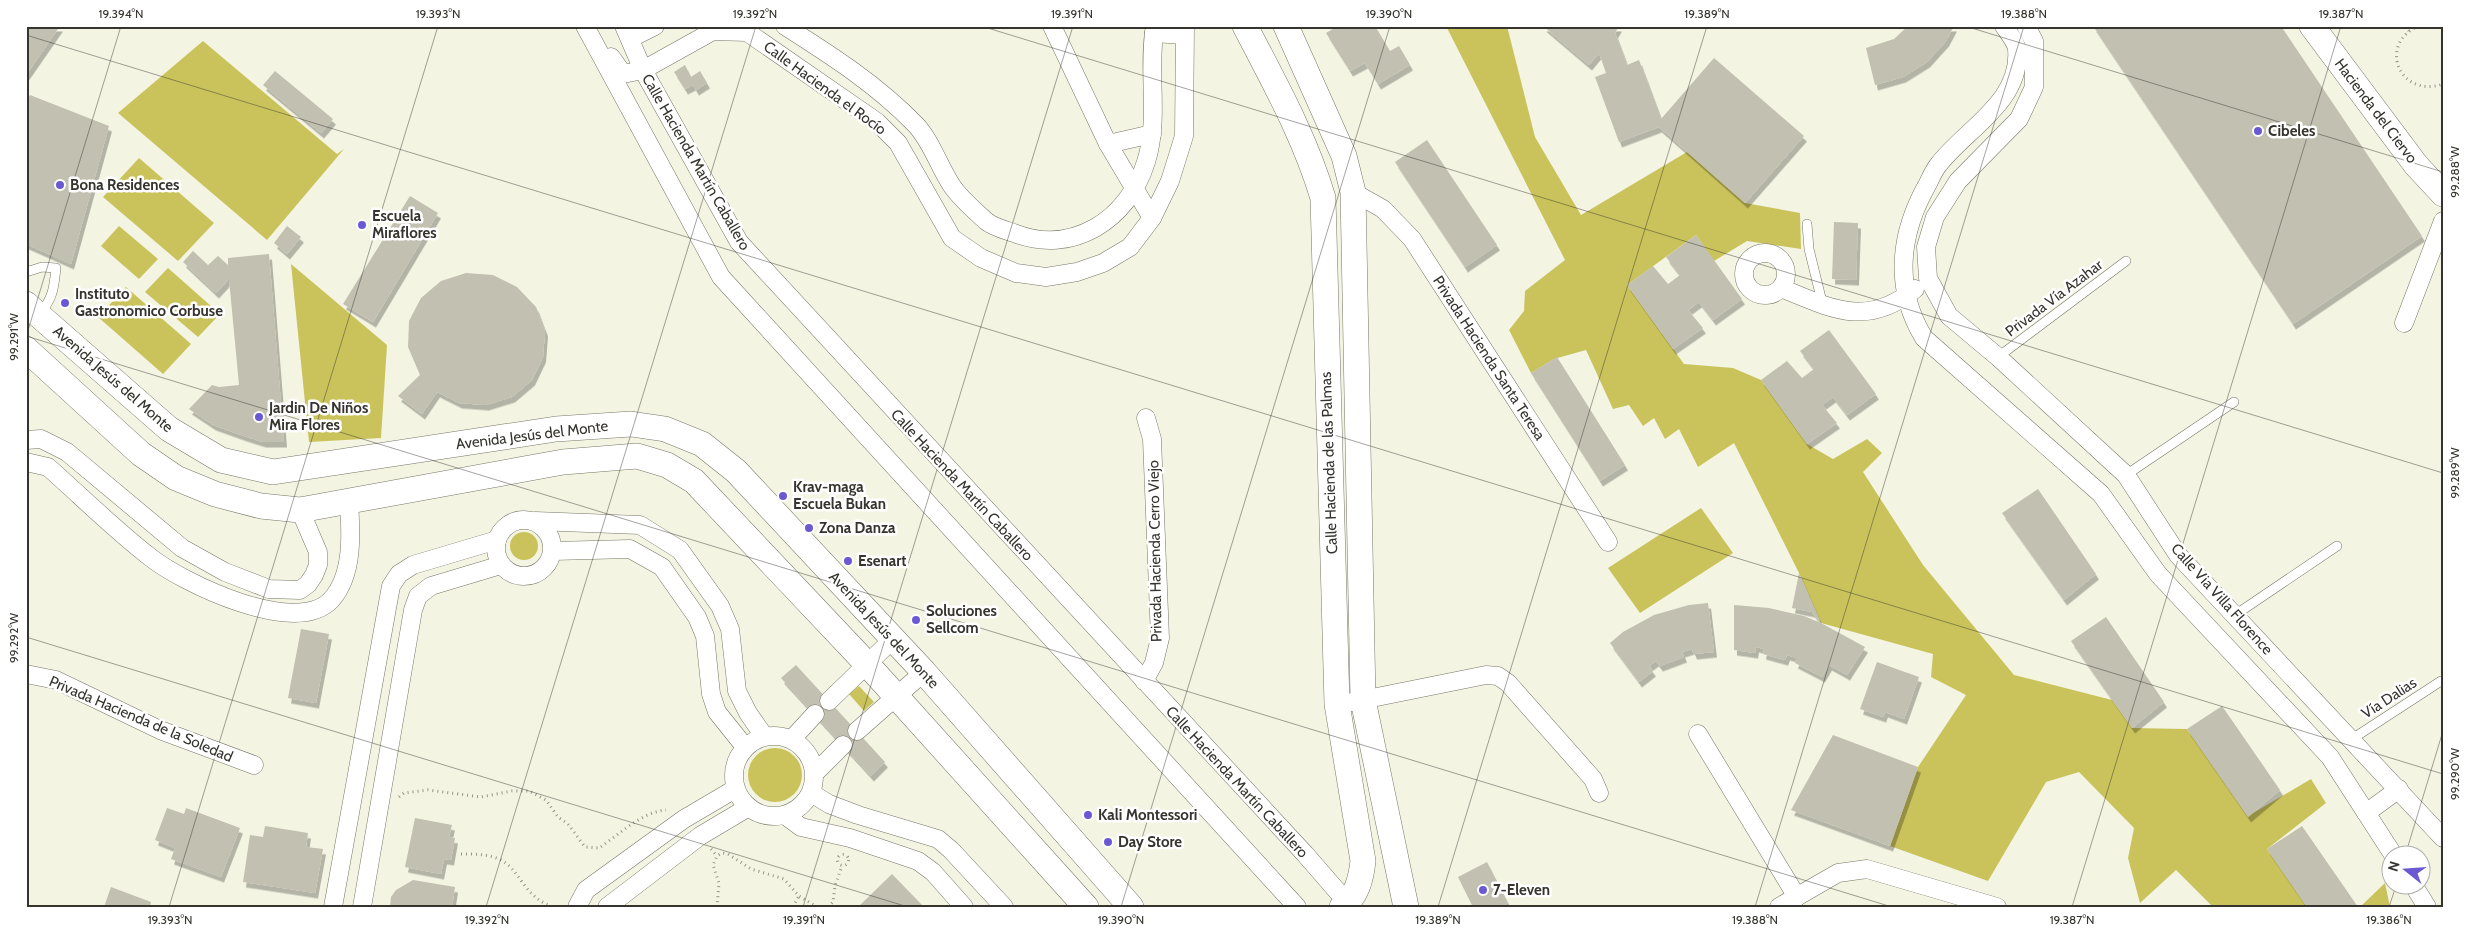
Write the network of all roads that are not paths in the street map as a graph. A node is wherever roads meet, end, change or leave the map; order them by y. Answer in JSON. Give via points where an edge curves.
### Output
{"nodes":[{"id":1,"x":587,"y":26,"type":"edge"},
{"id":2,"x":655,"y":26,"type":"edge"},
{"id":3,"x":785,"y":26,"type":"edge"},
{"id":4,"x":1052,"y":26,"type":"edge"},
{"id":5,"x":1245,"y":26,"type":"edge"},
{"id":6,"x":1286,"y":26,"type":"edge"},
{"id":7,"x":2004,"y":26,"type":"edge"},
{"id":8,"x":2026,"y":26,"type":"edge"},
{"id":9,"x":2312,"y":26,"type":"edge"},
{"id":10,"x":1154,"y":30,"type":"edge"},
{"id":11,"x":1184,"y":30,"type":"edge"},
{"id":12,"x":627,"y":32,"type":"edge"},
{"id":13,"x":1184,"y":58,"type":"junction"},
{"id":14,"x":1154,"y":60,"type":"junction"},
{"id":15,"x":643,"y":70,"type":"junction"},
{"id":16,"x":1152,"y":134,"type":"junction"},
{"id":17,"x":1108,"y":144,"type":"junction"},
{"id":18,"x":1133,"y":189,"type":"junction"},
{"id":19,"x":1353,"y":192,"type":"junction"},
{"id":20,"x":2443,"y":194,"type":"edge"},
{"id":21,"x":1152,"y":218,"type":"junction"},
{"id":22,"x":2443,"y":221,"type":"edge"},
{"id":23,"x":1808,"y":224,"type":"dead end"},
{"id":24,"x":2126,"y":260,"type":"dead end"},
{"id":25,"x":26,"y":272,"type":"edge"},
{"id":26,"x":1928,"y":278,"type":"junction"},
{"id":27,"x":1781,"y":288,"type":"dead end"},
{"id":28,"x":1906,"y":296,"type":"junction"},
{"id":29,"x":1823,"y":306,"type":"junction"},
{"id":30,"x":32,"y":310,"type":"edge"},
{"id":31,"x":2404,"y":323,"type":"dead end"},
{"id":32,"x":26,"y":349,"type":"edge"},
{"id":33,"x":1998,"y":357,"type":"junction"},
{"id":34,"x":1327,"y":392,"type":"junction"},
{"id":35,"x":1358,"y":392,"type":"junction"},
{"id":36,"x":2234,"y":402,"type":"dead end"},
{"id":37,"x":1146,"y":418,"type":"dead end"},
{"id":38,"x":26,"y":440,"type":"edge"},
{"id":39,"x":26,"y":462,"type":"edge"},
{"id":40,"x":2126,"y":475,"type":"junction"},
{"id":41,"x":349,"y":502,"type":"junction"},
{"id":42,"x":300,"y":510,"type":"junction"},
{"id":43,"x":535,"y":521,"type":"junction"},
{"id":44,"x":497,"y":540,"type":"junction"},
{"id":45,"x":1608,"y":542,"type":"dead end"},
{"id":46,"x":2337,"y":546,"type":"dead end"},
{"id":47,"x":553,"y":552,"type":"junction"},
{"id":48,"x":501,"y":565,"type":"junction"},
{"id":49,"x":2235,"y":615,"type":"junction"},
{"id":50,"x":893,"y":639,"type":"junction"},
{"id":51,"x":866,"y":664,"type":"junction"},
{"id":52,"x":924,"y":672,"type":"junction"},
{"id":53,"x":26,"y":674,"type":"edge"},
{"id":54,"x":1144,"y":681,"type":"junction"},
{"id":55,"x":2441,"y":681,"type":"dead end"},
{"id":56,"x":896,"y":698,"type":"junction"},
{"id":57,"x":829,"y":700,"type":"dead end"},
{"id":58,"x":1363,"y":700,"type":"junction"},
{"id":59,"x":1337,"y":704,"type":"junction"},
{"id":60,"x":815,"y":714,"type":"dead end"},
{"id":61,"x":857,"y":731,"type":"dead end"},
{"id":62,"x":1698,"y":734,"type":"dead end"},
{"id":63,"x":764,"y":736,"type":"junction"},
{"id":64,"x":792,"y":739,"type":"junction"},
{"id":65,"x":2352,"y":739,"type":"junction"},
{"id":66,"x":843,"y":745,"type":"dead end"},
{"id":67,"x":745,"y":747,"type":"junction"},
{"id":68,"x":254,"y":765,"type":"dead end"},
{"id":69,"x":815,"y":773,"type":"junction"},
{"id":70,"x":735,"y":789,"type":"junction"},
{"id":71,"x":2398,"y":789,"type":"junction"},
{"id":72,"x":811,"y":793,"type":"junction"},
{"id":73,"x":1599,"y":793,"type":"dead end"},
{"id":74,"x":747,"y":808,"type":"junction"},
{"id":75,"x":2366,"y":813,"type":"junction"},
{"id":76,"x":786,"y":816,"type":"junction"},
{"id":77,"x":2443,"y":838,"type":"edge"},
{"id":78,"x":2387,"y":846,"type":"edge"},
{"id":79,"x":2420,"y":896,"type":"edge"},
{"id":80,"x":1796,"y":897,"type":"junction"},
{"id":81,"x":1347,"y":905,"type":"edge"},
{"id":82,"x":333,"y":907,"type":"edge"},
{"id":83,"x":362,"y":907,"type":"edge"},
{"id":84,"x":577,"y":907,"type":"edge"},
{"id":85,"x":607,"y":907,"type":"edge"},
{"id":86,"x":964,"y":907,"type":"edge"},
{"id":87,"x":1004,"y":907,"type":"edge"},
{"id":88,"x":1086,"y":907,"type":"edge"},
{"id":89,"x":1131,"y":907,"type":"edge"},
{"id":90,"x":1297,"y":907,"type":"edge"},
{"id":91,"x":1406,"y":907,"type":"edge"},
{"id":92,"x":1779,"y":907,"type":"edge"},
{"id":93,"x":1997,"y":907,"type":"edge"},
{"id":94,"x":2427,"y":907,"type":"edge"}],
"edges":[{"from":1,"to":15,"type":"street","via":[[623,74]]},
{"from":1,"to":90,"type":"street","name":"Calle Hacienda Martín Caballero","via":[[721,277]]},
{"from":2,"to":12,"type":"street"},
{"from":3,"to":18,"type":"street","name":"Calle Hacienda el Rocío","via":[[861,75],[917,125],[952,187],[988,223],[1030,239],[1061,240],[1097,228],[1116,214]]},
{"from":4,"to":17,"type":"street"},
{"from":5,"to":34,"type":"main road","name":"Calle Hacienda de las Palmas","via":[[1300,135],[1314,166],[1323,198]]},
{"from":6,"to":19,"type":"main road","name":"Calle Hacienda de las Palmas","via":[[1344,156]]},
{"from":7,"to":28,"type":"street","name":"Calle Via Villa Florence","via":[[2017,48],[2014,80],[1997,105],[1938,165],[1914,209],[1904,246]]},
{"from":8,"to":26,"type":"street","name":"Calle Via Villa Florence","via":[[2034,41],[2034,86],[2019,119],[1958,181],[1935,217],[1926,247]]},
{"from":9,"to":20,"type":"main road","name":"Hacienda del Ciervo","via":[[2416,165]]},
{"from":10,"to":11,"type":"street"},
{"from":10,"to":14,"type":"street","name":"Calle Hacienda el Rocío"},
{"from":11,"to":13,"type":"street","name":"Calle Hacienda el Rocío"},
{"from":12,"to":15,"type":"street","name":"Calle Hacienda Martín Caballero"},
{"from":13,"to":14,"type":"street"},
{"from":13,"to":21,"type":"street","name":"Calle Hacienda el Rocío","via":[[1184,136],[1170,181]]},
{"from":14,"to":16,"type":"street","name":"Calle Hacienda el Rocío"},
{"from":15,"to":21,"type":"street","name":"Calle Hacienda el Rocío","via":[[713,31],[747,32],[877,122],[898,143],[952,238],[981,258],[1016,273],[1046,277],[1078,272],[1103,263],[1130,246]]},
{"from":15,"to":54,"type":"street","name":"Calle Hacienda Martín Caballero","via":[[739,242]]},
{"from":16,"to":17,"type":"street"},
{"from":16,"to":18,"type":"street","name":"Calle Hacienda el Rocío","via":[[1146,163]]},
{"from":17,"to":18,"type":"street"},
{"from":18,"to":21,"type":"street"},
{"from":19,"to":35,"type":"main road","name":"Calle Hacienda de las Palmas"},
{"from":19,"to":45,"type":"street","name":"Privada Hacienda Santa Teresa","via":[[1383,209],[1412,239]]},
{"from":22,"to":31,"type":"street"},
{"from":23,"to":29,"type":"lane","via":[[1809,249]]},
{"from":24,"to":33,"type":"lane","name":"Privada Vía Azahar"},
{"from":25,"to":30,"type":"lane","via":[[42,267],[56,268],[50,302]]},
{"from":26,"to":28,"type":"street"},
{"from":26,"to":33,"type":"street","name":"Calle Via Villa Florence","via":[[1949,316]]},
{"from":27,"to":29,"type":"street"},
{"from":28,"to":29,"type":"street","via":[[1884,309],[1862,312]]},
{"from":28,"to":75,"type":"street","name":"Calle Via Villa Florence","via":[[1924,338],[2101,494],[2158,574],[2330,757]]},
{"from":30,"to":50,"type":"main road","name":"Avenida Jesús del Monte","via":[[169,429],[221,460],[273,472],[556,429],[631,424],[666,429],[702,444],[736,471]]},
{"from":32,"to":42,"type":"main road","name":"Avenida Jesús del Monte","via":[[141,454],[176,478],[215,494],[261,506]]},
{"from":33,"to":40,"type":"street","name":"Calle Via Villa Florence"},
{"from":34,"to":35,"type":"main road"},
{"from":34,"to":59,"type":"main road","name":"Calle Hacienda de las Palmas"},
{"from":35,"to":58,"type":"main road","name":"Calle Hacienda de las Palmas"},
{"from":36,"to":40,"type":"lane"},
{"from":37,"to":54,"type":"street","name":"Privada Hacienda Cerro Viejo","via":[[1152,439],[1160,638],[1154,663]]},
{"from":38,"to":42,"type":"street","via":[[40,439],[67,452],[182,548],[225,572],[269,589],[300,590],[308,584],[318,565],[318,552]]},
{"from":39,"to":41,"type":"street","via":[[48,467],[151,558],[197,586],[243,604],[293,614],[315,611],[338,590],[344,576],[351,535]]},
{"from":40,"to":49,"type":"street","name":"Calle Via Villa Florence","via":[[2178,555]]},
{"from":41,"to":42,"type":"main road","name":"Avenida Jesús del Monte"},
{"from":41,"to":51,"type":"main road","name":"Avenida Jesús del Monte","via":[[563,462],[637,456],[667,465],[694,481]]},
{"from":43,"to":44,"type":"street","via":[[520,519],[505,526]]},
{"from":43,"to":47,"type":"street","via":[[552,539]]},
{"from":43,"to":63,"type":"street","via":[[640,525],[680,550],[720,606],[730,630],[737,691]]},
{"from":44,"to":48,"type":"street","via":[[497,558]]},
{"from":44,"to":82,"type":"street","via":[[413,565],[398,574],[391,586]]},
{"from":46,"to":49,"type":"lane"},
{"from":47,"to":48,"type":"street","via":[[546,567],[532,576],[515,575]]},
{"from":47,"to":67,"type":"street","via":[[630,549],[662,567],[697,616],[705,636],[711,694],[717,712]]},
{"from":48,"to":83,"type":"street","via":[[431,586],[418,596]]},
{"from":49,"to":65,"type":"street","name":"Calle Via Villa Florence"},
{"from":50,"to":51,"type":"street"},
{"from":50,"to":52,"type":"main road","name":"Avenida Jesús del Monte"},
{"from":51,"to":56,"type":"main road","name":"Avenida Jesús del Monte"},
{"from":51,"to":57,"type":"street"},
{"from":52,"to":56,"type":"street"},
{"from":52,"to":89,"type":"main road","name":"Avenida Jesús del Monte"},
{"from":53,"to":68,"type":"street","name":"Privada Hacienda de la Soledad","via":[[56,680],[160,730]]},
{"from":54,"to":81,"type":"street","name":"Calle Hacienda Martín Caballero"},
{"from":55,"to":65,"type":"lane","name":"Vía Dalias"},
{"from":56,"to":61,"type":"street"},
{"from":56,"to":88,"type":"main road","name":"Avenida Jesús del Monte"},
{"from":58,"to":59,"type":"street"},
{"from":58,"to":73,"type":"street","via":[[1486,675],[1498,676],[1508,683],[1593,779]]},
{"from":58,"to":91,"type":"main road","name":"Calle Hacienda de las Palmas"},
{"from":59,"to":81,"type":"main road","name":"Calle Hacienda de las Palmas","via":[[1363,862],[1361,880]]},
{"from":60,"to":64,"type":"street"},
{"from":62,"to":80,"type":"street"},
{"from":63,"to":64,"type":"street"},
{"from":63,"to":67,"type":"street"},
{"from":64,"to":69,"type":"street","via":[[808,753]]},
{"from":65,"to":71,"type":"street","name":"Calle Via Villa Florence"},
{"from":66,"to":69,"type":"street"},
{"from":67,"to":70,"type":"street","via":[[734,766]]},
{"from":69,"to":72,"type":"street"},
{"from":70,"to":74,"type":"street"},
{"from":70,"to":84,"type":"street","via":[[684,818],[586,890]]},
{"from":71,"to":75,"type":"street"},
{"from":71,"to":77,"type":"street","name":"Calle Via Villa Florence"},
{"from":72,"to":76,"type":"street","via":[[801,807]]},
{"from":72,"to":87,"type":"street","via":[[858,815],[938,839]]},
{"from":74,"to":76,"type":"street","via":[[766,817]]},
{"from":74,"to":85,"type":"street","via":[[700,836]]},
{"from":75,"to":78,"type":"street","name":"Calle Via Villa Florence"},
{"from":76,"to":86,"type":"street","via":[[801,827],[850,838],[918,860]]},
{"from":79,"to":94,"type":"street"},
{"from":80,"to":92,"type":"street"},
{"from":80,"to":93,"type":"street","via":[[1838,873],[1867,869]]}]}
